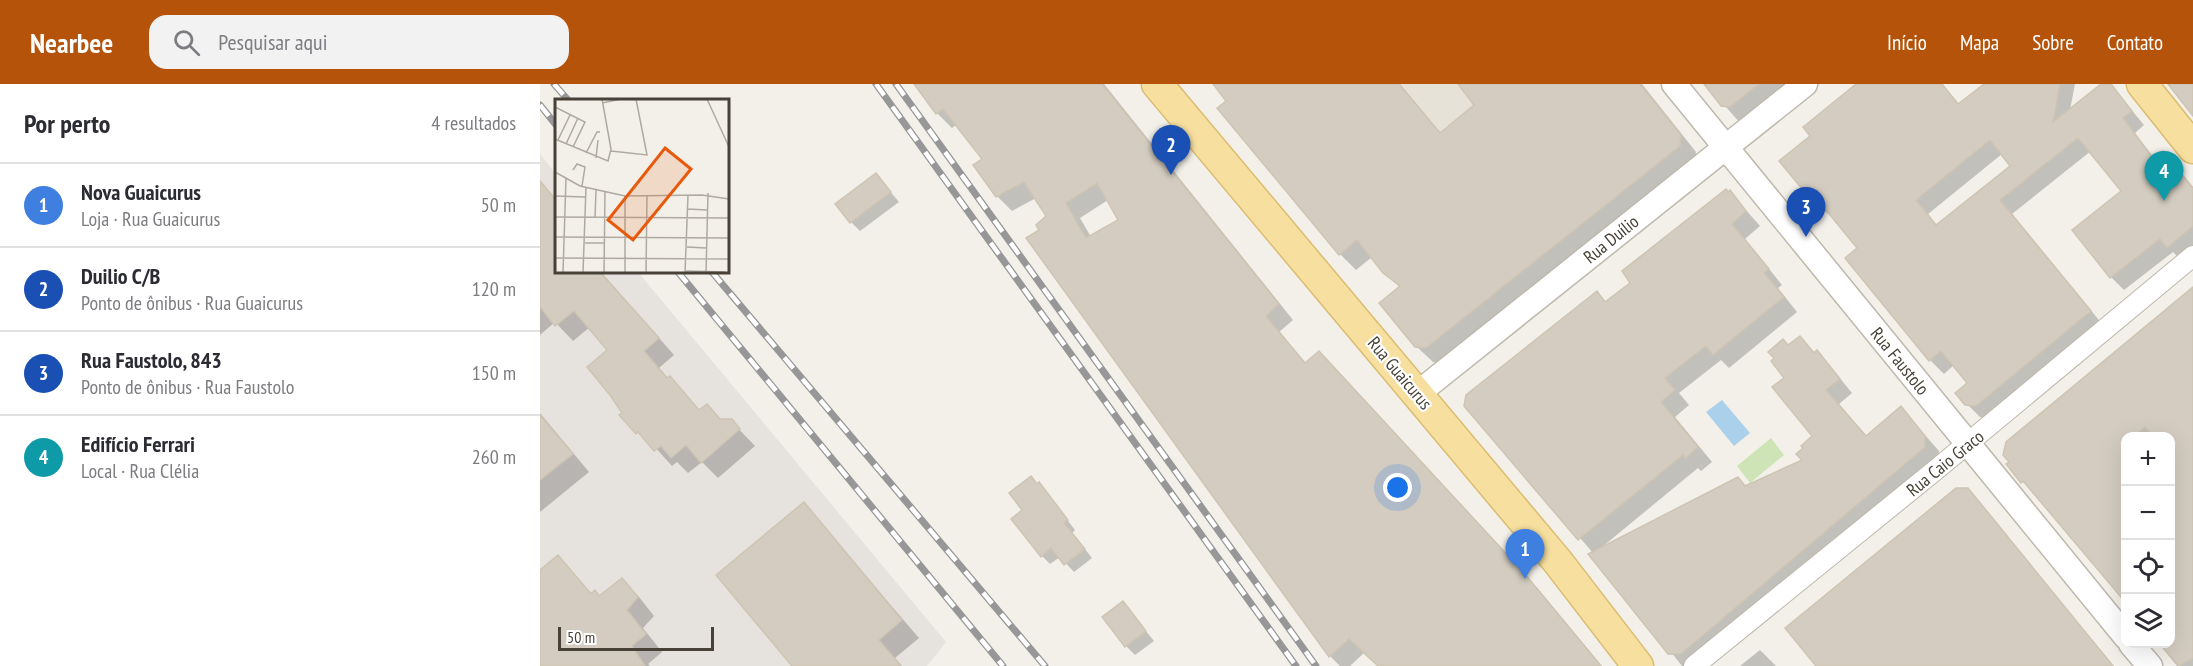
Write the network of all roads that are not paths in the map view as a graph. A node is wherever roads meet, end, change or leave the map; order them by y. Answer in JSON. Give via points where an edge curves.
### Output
{"nodes":[{"id":1,"x":1157,"y":84,"type":"edge"},
{"id":2,"x":1674,"y":84,"type":"edge"},
{"id":3,"x":1805,"y":84,"type":"edge"},
{"id":4,"x":2142,"y":84,"type":"edge"},
{"id":5,"x":1726,"y":148,"type":"junction"},
{"id":6,"x":2193,"y":148,"type":"edge"},
{"id":7,"x":2193,"y":256,"type":"edge"},
{"id":8,"x":1417,"y":394,"type":"junction"},
{"id":9,"x":1968,"y":444,"type":"junction"},
{"id":10,"x":2121,"y":631,"type":"edge"},
{"id":11,"x":2134,"y":648,"type":"edge"},
{"id":12,"x":1638,"y":666,"type":"edge"},
{"id":13,"x":1694,"y":666,"type":"edge"},
{"id":14,"x":2150,"y":666,"type":"edge"}],
"edges":[{"from":1,"to":8,"type":"main road","name":"Rua Guaicurus"},
{"from":2,"to":5,"type":"street","name":"Rua Faustolo"},
{"from":3,"to":5,"type":"street","name":"Rua Duílio"},
{"from":4,"to":6,"type":"main road"},
{"from":5,"to":8,"type":"street","name":"Rua Duílio"},
{"from":5,"to":9,"type":"street","name":"Rua Faustolo"},
{"from":7,"to":9,"type":"street","name":"Rua Caio Graco"},
{"from":8,"to":12,"type":"main road","name":"Rua Guaicurus","via":[[1558,562]]},
{"from":9,"to":10,"type":"street","name":"Rua Faustolo"},
{"from":9,"to":13,"type":"street","name":"Rua Caio Graco"},
{"from":11,"to":14,"type":"street"}]}
